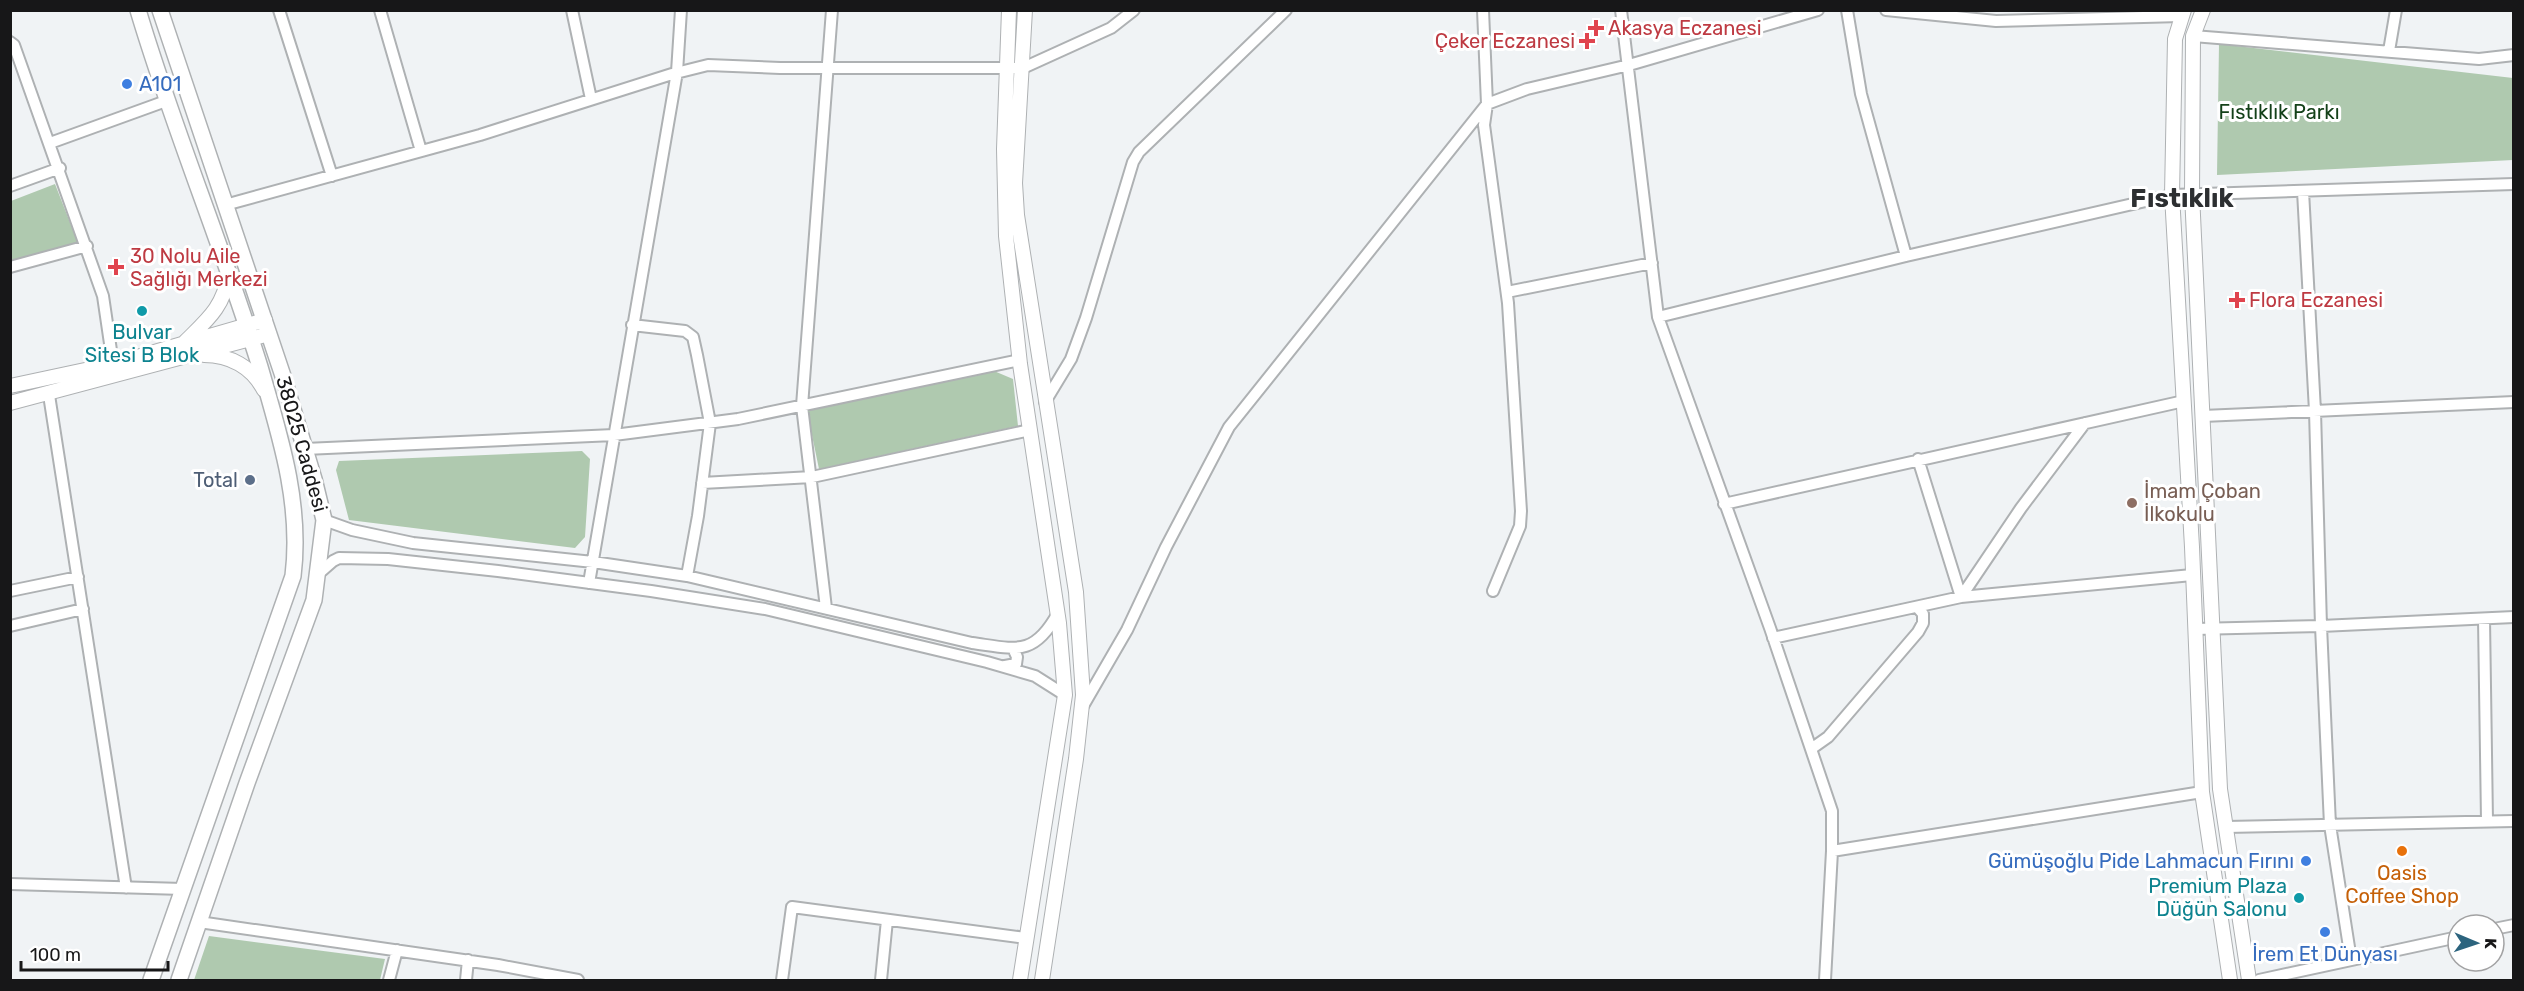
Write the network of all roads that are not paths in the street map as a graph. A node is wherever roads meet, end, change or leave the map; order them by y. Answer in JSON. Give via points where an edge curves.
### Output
{"nodes":[{"id":1,"x":138,"y":10,"type":"edge"},
{"id":2,"x":160,"y":10,"type":"edge"},
{"id":3,"x":279,"y":10,"type":"edge"},
{"id":4,"x":380,"y":10,"type":"edge"},
{"id":5,"x":572,"y":10,"type":"edge"},
{"id":6,"x":681,"y":10,"type":"edge"},
{"id":7,"x":832,"y":10,"type":"edge"},
{"id":8,"x":1009,"y":10,"type":"edge"},
{"id":9,"x":1025,"y":10,"type":"edge"},
{"id":10,"x":1134,"y":10,"type":"edge"},
{"id":11,"x":1286,"y":10,"type":"edge"},
{"id":12,"x":1483,"y":10,"type":"edge"},
{"id":13,"x":1621,"y":10,"type":"edge"},
{"id":14,"x":1818,"y":10,"type":"edge"},
{"id":15,"x":1847,"y":10,"type":"edge"},
{"id":16,"x":1886,"y":10,"type":"edge"},
{"id":17,"x":2203,"y":10,"type":"edge"},
{"id":18,"x":2396,"y":10,"type":"edge"},
{"id":19,"x":2182,"y":13,"type":"edge"},
{"id":20,"x":1996,"y":16,"type":"edge"},
{"id":21,"x":2193,"y":36,"type":"junction"},
{"id":22,"x":10,"y":42,"type":"edge"},
{"id":23,"x":2389,"y":51,"type":"junction"},
{"id":24,"x":2514,"y":55,"type":"edge"},
{"id":25,"x":1629,"y":65,"type":"junction"},
{"id":26,"x":828,"y":68,"type":"junction"},
{"id":27,"x":1007,"y":68,"type":"junction"},
{"id":28,"x":1023,"y":68,"type":"junction"},
{"id":29,"x":677,"y":72,"type":"junction"},
{"id":30,"x":591,"y":99,"type":"junction"},
{"id":31,"x":166,"y":101,"type":"junction"},
{"id":32,"x":1487,"y":104,"type":"junction"},
{"id":33,"x":50,"y":143,"type":"junction"},
{"id":34,"x":421,"y":151,"type":"junction"},
{"id":35,"x":60,"y":168,"type":"junction"},
{"id":36,"x":332,"y":176,"type":"junction"},
{"id":37,"x":2514,"y":184,"type":"edge"},
{"id":38,"x":10,"y":186,"type":"edge"},
{"id":39,"x":2303,"y":191,"type":"junction"},
{"id":40,"x":2193,"y":194,"type":"junction"},
{"id":41,"x":2172,"y":195,"type":"junction"},
{"id":42,"x":225,"y":204,"type":"junction"},
{"id":43,"x":87,"y":246,"type":"junction"},
{"id":44,"x":1906,"y":256,"type":"junction"},
{"id":45,"x":1652,"y":263,"type":"junction"},
{"id":46,"x":10,"y":267,"type":"edge"},
{"id":47,"x":229,"y":274,"type":"junction"},
{"id":48,"x":1507,"y":292,"type":"junction"},
{"id":49,"x":1658,"y":316,"type":"junction"},
{"id":50,"x":632,"y":325,"type":"junction"},
{"id":51,"x":267,"y":327,"type":"junction"},
{"id":52,"x":249,"y":332,"type":"junction"},
{"id":53,"x":185,"y":349,"type":"junction"},
{"id":54,"x":1020,"y":360,"type":"junction"},
{"id":55,"x":113,"y":364,"type":"junction"},
{"id":56,"x":10,"y":386,"type":"edge"},
{"id":57,"x":49,"y":394,"type":"junction"},
{"id":58,"x":269,"y":399,"type":"junction"},
{"id":59,"x":2184,"y":401,"type":"junction"},
{"id":60,"x":1046,"y":402,"type":"junction"},
{"id":61,"x":2514,"y":402,"type":"edge"},
{"id":62,"x":10,"y":403,"type":"edge"},
{"id":63,"x":802,"y":406,"type":"junction"},
{"id":64,"x":2315,"y":411,"type":"junction"},
{"id":65,"x":2203,"y":416,"type":"junction"},
{"id":66,"x":710,"y":423,"type":"junction"},
{"id":67,"x":2085,"y":423,"type":"junction"},
{"id":68,"x":1030,"y":430,"type":"junction"},
{"id":69,"x":614,"y":435,"type":"junction"},
{"id":70,"x":305,"y":449,"type":"junction"},
{"id":71,"x":1918,"y":459,"type":"junction"},
{"id":72,"x":812,"y":477,"type":"junction"},
{"id":73,"x":702,"y":483,"type":"junction"},
{"id":74,"x":1724,"y":504,"type":"junction"},
{"id":75,"x":324,"y":520,"type":"junction"},
{"id":76,"x":592,"y":561,"type":"junction"},
{"id":77,"x":2192,"y":575,"type":"junction"},
{"id":78,"x":317,"y":576,"type":"junction"},
{"id":79,"x":687,"y":576,"type":"junction"},
{"id":80,"x":78,"y":578,"type":"junction"},
{"id":81,"x":589,"y":583,"type":"junction"},
{"id":82,"x":10,"y":591,"type":"edge"},
{"id":83,"x":1493,"y":591,"type":"dead end"},
{"id":84,"x":1961,"y":597,"type":"junction"},
{"id":85,"x":1917,"y":607,"type":"junction"},
{"id":86,"x":826,"y":608,"type":"junction"},
{"id":87,"x":83,"y":609,"type":"junction"},
{"id":88,"x":1058,"y":613,"type":"junction"},
{"id":89,"x":2514,"y":617,"type":"edge"},
{"id":90,"x":2484,"y":619,"type":"junction"},
{"id":91,"x":10,"y":626,"type":"edge"},
{"id":92,"x":2321,"y":626,"type":"junction"},
{"id":93,"x":2213,"y":627,"type":"junction"},
{"id":94,"x":2195,"y":629,"type":"junction"},
{"id":95,"x":1773,"y":638,"type":"junction"},
{"id":96,"x":1013,"y":648,"type":"junction"},
{"id":97,"x":1001,"y":666,"type":"junction"},
{"id":98,"x":1065,"y":695,"type":"junction"},
{"id":99,"x":1082,"y":708,"type":"junction"},
{"id":100,"x":1811,"y":749,"type":"junction"},
{"id":101,"x":2202,"y":792,"type":"junction"},
{"id":102,"x":2514,"y":820,"type":"edge"},
{"id":103,"x":2487,"y":821,"type":"junction"},
{"id":104,"x":2330,"y":825,"type":"junction"},
{"id":105,"x":2226,"y":827,"type":"junction"},
{"id":106,"x":1833,"y":851,"type":"junction"},
{"id":107,"x":10,"y":884,"type":"edge"},
{"id":108,"x":126,"y":888,"type":"junction"},
{"id":109,"x":183,"y":889,"type":"junction"},
{"id":110,"x":887,"y":920,"type":"junction"},
{"id":111,"x":199,"y":922,"type":"junction"},
{"id":112,"x":1026,"y":938,"type":"junction"},
{"id":113,"x":2446,"y":940,"type":"edge"},
{"id":114,"x":397,"y":950,"type":"junction"},
{"id":115,"x":468,"y":960,"type":"junction"},
{"id":116,"x":2351,"y":960,"type":"junction"},
{"id":117,"x":151,"y":981,"type":"edge"},
{"id":118,"x":179,"y":981,"type":"edge"},
{"id":119,"x":389,"y":981,"type":"edge"},
{"id":120,"x":466,"y":981,"type":"edge"},
{"id":121,"x":578,"y":981,"type":"edge"},
{"id":122,"x":782,"y":981,"type":"edge"},
{"id":123,"x":881,"y":981,"type":"edge"},
{"id":124,"x":1020,"y":981,"type":"edge"},
{"id":125,"x":1042,"y":981,"type":"edge"},
{"id":126,"x":1825,"y":981,"type":"edge"},
{"id":127,"x":2230,"y":981,"type":"edge"},
{"id":128,"x":2249,"y":981,"type":"edge"},
{"id":129,"x":2259,"y":981,"type":"edge"}],
"edges":[{"from":1,"to":31,"type":"main road","name":"38025 Caddesi"},
{"from":2,"to":42,"type":"main road","name":"38025 Caddesi"},
{"from":3,"to":36,"type":"street"},
{"from":4,"to":34,"type":"street"},
{"from":5,"to":30,"type":"street"},
{"from":6,"to":29,"type":"street"},
{"from":7,"to":26,"type":"street"},
{"from":8,"to":27,"type":"street"},
{"from":9,"to":28,"type":"street"},
{"from":10,"to":28,"type":"street","via":[[1111,28]]},
{"from":11,"to":60,"type":"street","via":[[1139,152],[1071,359]]},
{"from":12,"to":32,"type":"street"},
{"from":13,"to":25,"type":"street"},
{"from":14,"to":25,"type":"street"},
{"from":15,"to":44,"type":"street","via":[[1861,94]]},
{"from":16,"to":20,"type":"street"},
{"from":17,"to":21,"type":"street"},
{"from":18,"to":23,"type":"street"},
{"from":19,"to":20,"type":"street"},
{"from":19,"to":41,"type":"street","via":[[2175,39]]},
{"from":21,"to":23,"type":"street"},
{"from":21,"to":40,"type":"street"},
{"from":22,"to":33,"type":"street","via":[[15,45]]},
{"from":23,"to":24,"type":"street","via":[[2479,59]]},
{"from":25,"to":32,"type":"street","via":[[1527,89]]},
{"from":25,"to":45,"type":"street"},
{"from":26,"to":27,"type":"street"},
{"from":26,"to":29,"type":"street","via":[[708,65]]},
{"from":26,"to":63,"type":"street"},
{"from":27,"to":28,"type":"street"},
{"from":27,"to":54,"type":"street","via":[[1004,206]]},
{"from":28,"to":60,"type":"street","via":[[1015,183],[1017,215]]},
{"from":29,"to":30,"type":"street"},
{"from":29,"to":50,"type":"street"},
{"from":30,"to":34,"type":"street"},
{"from":31,"to":33,"type":"street"},
{"from":31,"to":47,"type":"main road","name":"38025 Caddesi"},
{"from":32,"to":48,"type":"street","via":[[1484,125]]},
{"from":32,"to":99,"type":"street","via":[[1229,427],[1127,630]]},
{"from":33,"to":35,"type":"street"},
{"from":34,"to":36,"type":"street"},
{"from":35,"to":38,"type":"street"},
{"from":35,"to":43,"type":"street"},
{"from":36,"to":42,"type":"street"},
{"from":37,"to":39,"type":"street"},
{"from":39,"to":40,"type":"street"},
{"from":39,"to":64,"type":"street"},
{"from":40,"to":41,"type":"street"},
{"from":40,"to":65,"type":"street"},
{"from":41,"to":44,"type":"street"},
{"from":41,"to":59,"type":"street"},
{"from":42,"to":51,"type":"main road","name":"38025 Caddesi"},
{"from":43,"to":46,"type":"street"},
{"from":43,"to":55,"type":"street","via":[[104,296]]},
{"from":44,"to":49,"type":"street"},
{"from":45,"to":48,"type":"street"},
{"from":45,"to":49,"type":"street"},
{"from":47,"to":52,"type":"main road","name":"38025 Caddesi"},
{"from":47,"to":53,"type":"street","via":[[226,294]]},
{"from":48,"to":83,"type":"street","via":[[1521,511],[1520,526]]},
{"from":49,"to":74,"type":"street"},
{"from":50,"to":66,"type":"street","via":[[675,329],[693,337]]},
{"from":50,"to":69,"type":"street"},
{"from":51,"to":52,"type":"street"},
{"from":51,"to":70,"type":"main road","name":"38025 Caddesi"},
{"from":52,"to":53,"type":"street"},
{"from":52,"to":58,"type":"main road","name":"38025 Caddesi"},
{"from":53,"to":55,"type":"street"},
{"from":53,"to":57,"type":"street"},
{"from":53,"to":58,"type":"street","via":[[248,368]]},
{"from":54,"to":63,"type":"street"},
{"from":54,"to":68,"type":"street"},
{"from":55,"to":56,"type":"street"},
{"from":57,"to":62,"type":"street"},
{"from":57,"to":80,"type":"street"},
{"from":58,"to":109,"type":"main road","name":"38025 Caddesi","via":[[283,444],[293,503],[297,545],[293,576]]},
{"from":59,"to":67,"type":"street"},
{"from":59,"to":77,"type":"street"},
{"from":60,"to":99,"type":"street","via":[[1076,592]]},
{"from":61,"to":64,"type":"street"},
{"from":63,"to":66,"type":"street"},
{"from":63,"to":72,"type":"street"},
{"from":64,"to":65,"type":"street"},
{"from":64,"to":92,"type":"street"},
{"from":65,"to":93,"type":"street"},
{"from":66,"to":69,"type":"street"},
{"from":66,"to":73,"type":"street"},
{"from":67,"to":71,"type":"street"},
{"from":67,"to":84,"type":"street"},
{"from":68,"to":72,"type":"street"},
{"from":68,"to":88,"type":"street"},
{"from":69,"to":70,"type":"street"},
{"from":69,"to":76,"type":"street"},
{"from":70,"to":75,"type":"main road","name":"38025 Caddesi"},
{"from":71,"to":74,"type":"street"},
{"from":71,"to":84,"type":"street"},
{"from":72,"to":73,"type":"street"},
{"from":72,"to":86,"type":"street"},
{"from":73,"to":79,"type":"street"},
{"from":74,"to":95,"type":"street"},
{"from":75,"to":76,"type":"street","via":[[413,543]]},
{"from":75,"to":78,"type":"main road","name":"38025 Caddesi"},
{"from":76,"to":79,"type":"street"},
{"from":76,"to":81,"type":"street"},
{"from":77,"to":84,"type":"street"},
{"from":77,"to":94,"type":"street"},
{"from":78,"to":81,"type":"street","via":[[333,561],[388,559]]},
{"from":78,"to":111,"type":"main road","name":"38025 Caddesi","via":[[314,600]]},
{"from":79,"to":86,"type":"street"},
{"from":80,"to":82,"type":"street"},
{"from":80,"to":87,"type":"street"},
{"from":81,"to":97,"type":"street","via":[[765,609]]},
{"from":84,"to":85,"type":"street"},
{"from":85,"to":95,"type":"street"},
{"from":85,"to":100,"type":"street","via":[[1923,614],[1918,632],[1828,737]]},
{"from":86,"to":96,"type":"street","via":[[972,643]]},
{"from":87,"to":91,"type":"street"},
{"from":87,"to":108,"type":"street"},
{"from":88,"to":96,"type":"street","via":[[1045,634],[1032,645]]},
{"from":88,"to":98,"type":"street"},
{"from":89,"to":90,"type":"street"},
{"from":90,"to":92,"type":"street"},
{"from":90,"to":103,"type":"street"},
{"from":92,"to":93,"type":"street"},
{"from":92,"to":104,"type":"street"},
{"from":93,"to":94,"type":"street"},
{"from":93,"to":105,"type":"street","via":[[2220,789]]},
{"from":94,"to":101,"type":"street"},
{"from":95,"to":100,"type":"street"},
{"from":96,"to":97,"type":"street","via":[[1016,664]]},
{"from":97,"to":98,"type":"street","via":[[1035,676]]},
{"from":98,"to":112,"type":"street"},
{"from":99,"to":125,"type":"street"},
{"from":100,"to":106,"type":"street","via":[[1832,811]]},
{"from":101,"to":106,"type":"street"},
{"from":101,"to":127,"type":"street"},
{"from":102,"to":103,"type":"street"},
{"from":103,"to":104,"type":"street"},
{"from":104,"to":105,"type":"street"},
{"from":104,"to":116,"type":"street"},
{"from":105,"to":128,"type":"street"},
{"from":106,"to":126,"type":"street"},
{"from":107,"to":108,"type":"street"},
{"from":108,"to":109,"type":"street"},
{"from":109,"to":117,"type":"main road","name":"38025 Caddesi"},
{"from":110,"to":112,"type":"street"},
{"from":110,"to":122,"type":"street","via":[[792,907]]},
{"from":110,"to":123,"type":"street"},
{"from":111,"to":114,"type":"street"},
{"from":111,"to":118,"type":"main road","name":"38025 Caddesi"},
{"from":112,"to":124,"type":"street"},
{"from":113,"to":116,"type":"street"},
{"from":114,"to":115,"type":"street"},
{"from":114,"to":119,"type":"street"},
{"from":115,"to":120,"type":"street"},
{"from":115,"to":121,"type":"street"},
{"from":116,"to":129,"type":"street"}]}
